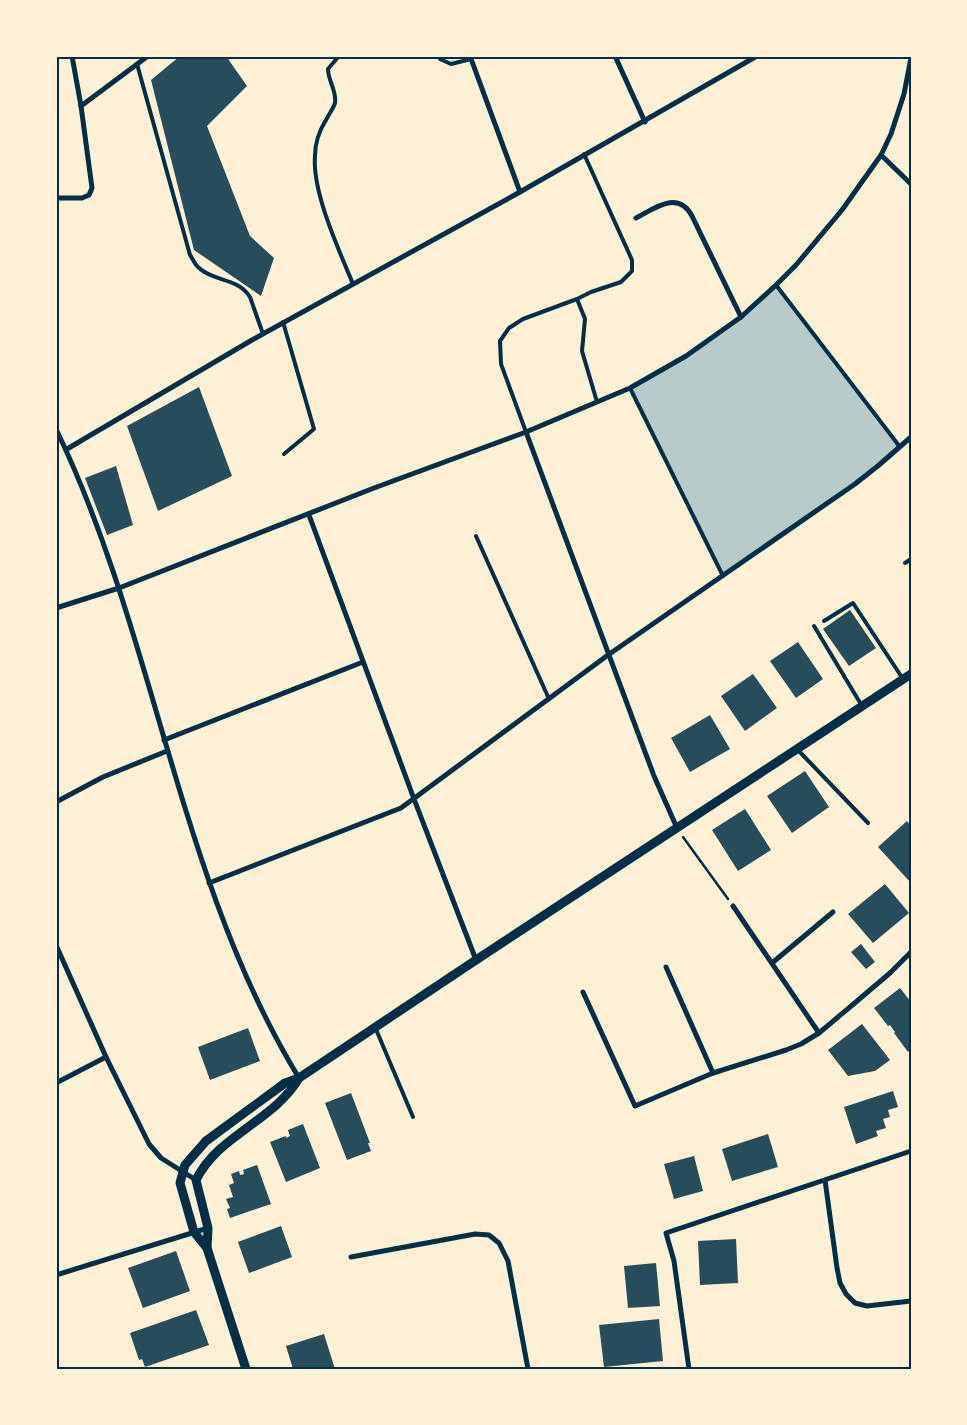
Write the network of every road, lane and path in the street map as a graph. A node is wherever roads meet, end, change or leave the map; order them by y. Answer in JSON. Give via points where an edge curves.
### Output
{"nodes":[{"id":1,"x":72,"y":56,"type":"edge"},
{"id":2,"x":148,"y":56,"type":"edge"},
{"id":3,"x":339,"y":56,"type":"edge"},
{"id":4,"x":438,"y":56,"type":"edge"},
{"id":5,"x":615,"y":56,"type":"edge"},
{"id":6,"x":757,"y":56,"type":"edge"},
{"id":7,"x":470,"y":58,"type":"edge"},
{"id":8,"x":911,"y":58,"type":"edge"},
{"id":9,"x":137,"y":64,"type":"junction"},
{"id":10,"x":81,"y":106,"type":"junction"},
{"id":11,"x":645,"y":122,"type":"junction"},
{"id":12,"x":584,"y":154,"type":"junction"},
{"id":13,"x":881,"y":155,"type":"junction"},
{"id":14,"x":911,"y":184,"type":"edge"},
{"id":15,"x":520,"y":192,"type":"junction"},
{"id":16,"x":56,"y":198,"type":"edge"},
{"id":17,"x":636,"y":218,"type":"dead end"},
{"id":18,"x":353,"y":284,"type":"junction"},
{"id":19,"x":776,"y":285,"type":"junction"},
{"id":20,"x":577,"y":299,"type":"junction"},
{"id":21,"x":741,"y":317,"type":"junction"},
{"id":22,"x":284,"y":322,"type":"junction"},
{"id":23,"x":263,"y":334,"type":"junction"},
{"id":24,"x":630,"y":388,"type":"junction"},
{"id":25,"x":597,"y":402,"type":"junction"},
{"id":26,"x":57,"y":431,"type":"edge"},
{"id":27,"x":526,"y":432,"type":"junction"},
{"id":28,"x":911,"y":437,"type":"edge"},
{"id":29,"x":900,"y":447,"type":"junction"},
{"id":30,"x":67,"y":450,"type":"junction"},
{"id":31,"x":284,"y":454,"type":"dead end"},
{"id":32,"x":309,"y":514,"type":"junction"},
{"id":33,"x":476,"y":536,"type":"dead end"},
{"id":34,"x":911,"y":559,"type":"edge"},
{"id":35,"x":905,"y":563,"type":"dead end"},
{"id":36,"x":724,"y":576,"type":"junction"},
{"id":37,"x":119,"y":588,"type":"junction"},
{"id":38,"x":56,"y":608,"type":"edge"},
{"id":39,"x":824,"y":621,"type":"dead end"},
{"id":40,"x":814,"y":626,"type":"dead end"},
{"id":41,"x":608,"y":655,"type":"junction"},
{"id":42,"x":363,"y":662,"type":"junction"},
{"id":43,"x":907,"y":677,"type":"edge"},
{"id":44,"x":549,"y":699,"type":"junction"},
{"id":45,"x":862,"y":706,"type":"junction"},
{"id":46,"x":164,"y":740,"type":"junction"},
{"id":47,"x":798,"y":749,"type":"junction"},
{"id":48,"x":167,"y":751,"type":"junction"},
{"id":49,"x":414,"y":799,"type":"junction"},
{"id":50,"x":56,"y":802,"type":"edge"},
{"id":51,"x":868,"y":823,"type":"dead end"},
{"id":52,"x":677,"y":828,"type":"junction"},
{"id":53,"x":209,"y":883,"type":"junction"},
{"id":54,"x":733,"y":906,"type":"joint"},
{"id":55,"x":833,"y":912,"type":"dead end"},
{"id":56,"x":56,"y":945,"type":"edge"},
{"id":57,"x":911,"y":952,"type":"edge"},
{"id":58,"x":476,"y":960,"type":"junction"},
{"id":59,"x":772,"y":963,"type":"junction"},
{"id":60,"x":666,"y":967,"type":"dead end"},
{"id":61,"x":583,"y":992,"type":"dead end"},
{"id":62,"x":376,"y":1027,"type":"junction"},
{"id":63,"x":819,"y":1033,"type":"junction"},
{"id":64,"x":106,"y":1057,"type":"junction"},
{"id":65,"x":713,"y":1072,"type":"junction"},
{"id":66,"x":300,"y":1078,"type":"junction"},
{"id":67,"x":56,"y":1083,"type":"edge"},
{"id":68,"x":413,"y":1117,"type":"dead end"},
{"id":69,"x":911,"y":1150,"type":"edge"},
{"id":70,"x":182,"y":1173,"type":"junction"},
{"id":71,"x":196,"y":1180,"type":"junction"},
{"id":72,"x":825,"y":1180,"type":"junction"},
{"id":73,"x":208,"y":1228,"type":"junction"},
{"id":74,"x":194,"y":1232,"type":"junction"},
{"id":75,"x":207,"y":1248,"type":"junction"},
{"id":76,"x":351,"y":1257,"type":"dead end"},
{"id":77,"x":56,"y":1275,"type":"edge"},
{"id":78,"x":911,"y":1301,"type":"edge"},
{"id":79,"x":246,"y":1369,"type":"edge"},
{"id":80,"x":528,"y":1369,"type":"edge"},
{"id":81,"x":689,"y":1369,"type":"edge"}],
"edges":[{"from":1,"to":10,"type":"street"},
{"from":2,"to":9,"type":"street"},
{"from":3,"to":18,"type":"lane","via":[[328,69],[334,104],[316,141],[314,166],[337,245]]},
{"from":4,"to":7,"type":"lane","via":[[451,64]]},
{"from":5,"to":11,"type":"street"},
{"from":6,"to":11,"type":"street"},
{"from":7,"to":15,"type":"street"},
{"from":8,"to":13,"type":"street","via":[[904,94]]},
{"from":9,"to":10,"type":"street"},
{"from":9,"to":23,"type":"lane","via":[[190,255],[199,269],[247,292]]},
{"from":10,"to":16,"type":"street","via":[[92,188],[89,195],[82,198]]},
{"from":11,"to":12,"type":"street"},
{"from":12,"to":15,"type":"street"},
{"from":12,"to":20,"type":"lane","via":[[632,260],[632,271],[621,282]]},
{"from":13,"to":14,"type":"street"},
{"from":13,"to":19,"type":"street","via":[[842,210]]},
{"from":15,"to":18,"type":"street"},
{"from":17,"to":21,"type":"street","via":[[666,203],[686,208]]},
{"from":18,"to":22,"type":"street"},
{"from":19,"to":21,"type":"street"},
{"from":19,"to":29,"type":"lane"},
{"from":20,"to":25,"type":"lane","via":[[585,319],[582,351]]},
{"from":20,"to":27,"type":"lane","via":[[523,319],[509,328],[500,341],[501,364]]},
{"from":21,"to":24,"type":"street","via":[[686,356]]},
{"from":22,"to":23,"type":"street"},
{"from":22,"to":31,"type":"lane","via":[[314,429]]},
{"from":23,"to":30,"type":"street"},
{"from":24,"to":25,"type":"street"},
{"from":24,"to":36,"type":"lane"},
{"from":25,"to":27,"type":"street"},
{"from":26,"to":30,"type":"street"},
{"from":27,"to":32,"type":"street"},
{"from":27,"to":41,"type":"street"},
{"from":28,"to":29,"type":"street"},
{"from":29,"to":36,"type":"street","via":[[855,484]]},
{"from":30,"to":37,"type":"street"},
{"from":32,"to":37,"type":"street"},
{"from":32,"to":42,"type":"street"},
{"from":33,"to":44,"type":"lane"},
{"from":34,"to":35,"type":"lane"},
{"from":36,"to":41,"type":"street"},
{"from":37,"to":38,"type":"street"},
{"from":37,"to":46,"type":"street"},
{"from":39,"to":43,"type":"lane","via":[[853,603]]},
{"from":40,"to":45,"type":"lane"},
{"from":41,"to":44,"type":"street"},
{"from":41,"to":52,"type":"street"},
{"from":42,"to":46,"type":"street"},
{"from":42,"to":49,"type":"street"},
{"from":43,"to":45,"type":"street"},
{"from":44,"to":49,"type":"street"},
{"from":45,"to":47,"type":"street"},
{"from":46,"to":48,"type":"street"},
{"from":47,"to":51,"type":"lane"},
{"from":47,"to":52,"type":"street"},
{"from":48,"to":50,"type":"street","via":[[103,777]]},
{"from":48,"to":53,"type":"street"},
{"from":49,"to":53,"type":"street","via":[[384,815]]},
{"from":49,"to":58,"type":"street"},
{"from":52,"to":54,"type":"path"},
{"from":52,"to":58,"type":"street"},
{"from":53,"to":66,"type":"street","via":[[257,1001]]},
{"from":54,"to":59,"type":"street"},
{"from":55,"to":59,"type":"street"},
{"from":56,"to":64,"type":"street"},
{"from":57,"to":63,"type":"street"},
{"from":58,"to":62,"type":"street"},
{"from":59,"to":63,"type":"street"},
{"from":60,"to":65,"type":"street"},
{"from":61,"to":65,"type":"street","via":[[635,1106]]},
{"from":62,"to":66,"type":"street"},
{"from":62,"to":68,"type":"lane"},
{"from":63,"to":65,"type":"street","via":[[786,1050]]},
{"from":64,"to":67,"type":"street"},
{"from":64,"to":70,"type":"street","via":[[150,1144],[161,1158]]},
{"from":66,"to":70,"type":"street","via":[[285,1083],[206,1141]]},
{"from":66,"to":71,"type":"street","via":[[276,1106],[211,1157]]},
{"from":69,"to":72,"type":"street"},
{"from":70,"to":71,"type":"street"},
{"from":70,"to":74,"type":"street","via":[[180,1183]]},
{"from":71,"to":73,"type":"street"},
{"from":72,"to":78,"type":"street","via":[[837,1268],[846,1294],[855,1303],[867,1306]]},
{"from":72,"to":81,"type":"street","via":[[666,1233],[674,1261]]},
{"from":73,"to":74,"type":"street"},
{"from":73,"to":75,"type":"street"},
{"from":74,"to":75,"type":"street"},
{"from":74,"to":77,"type":"street"},
{"from":75,"to":79,"type":"street"},
{"from":76,"to":80,"type":"street","via":[[476,1234],[489,1235],[499,1243],[508,1261]]}]}
